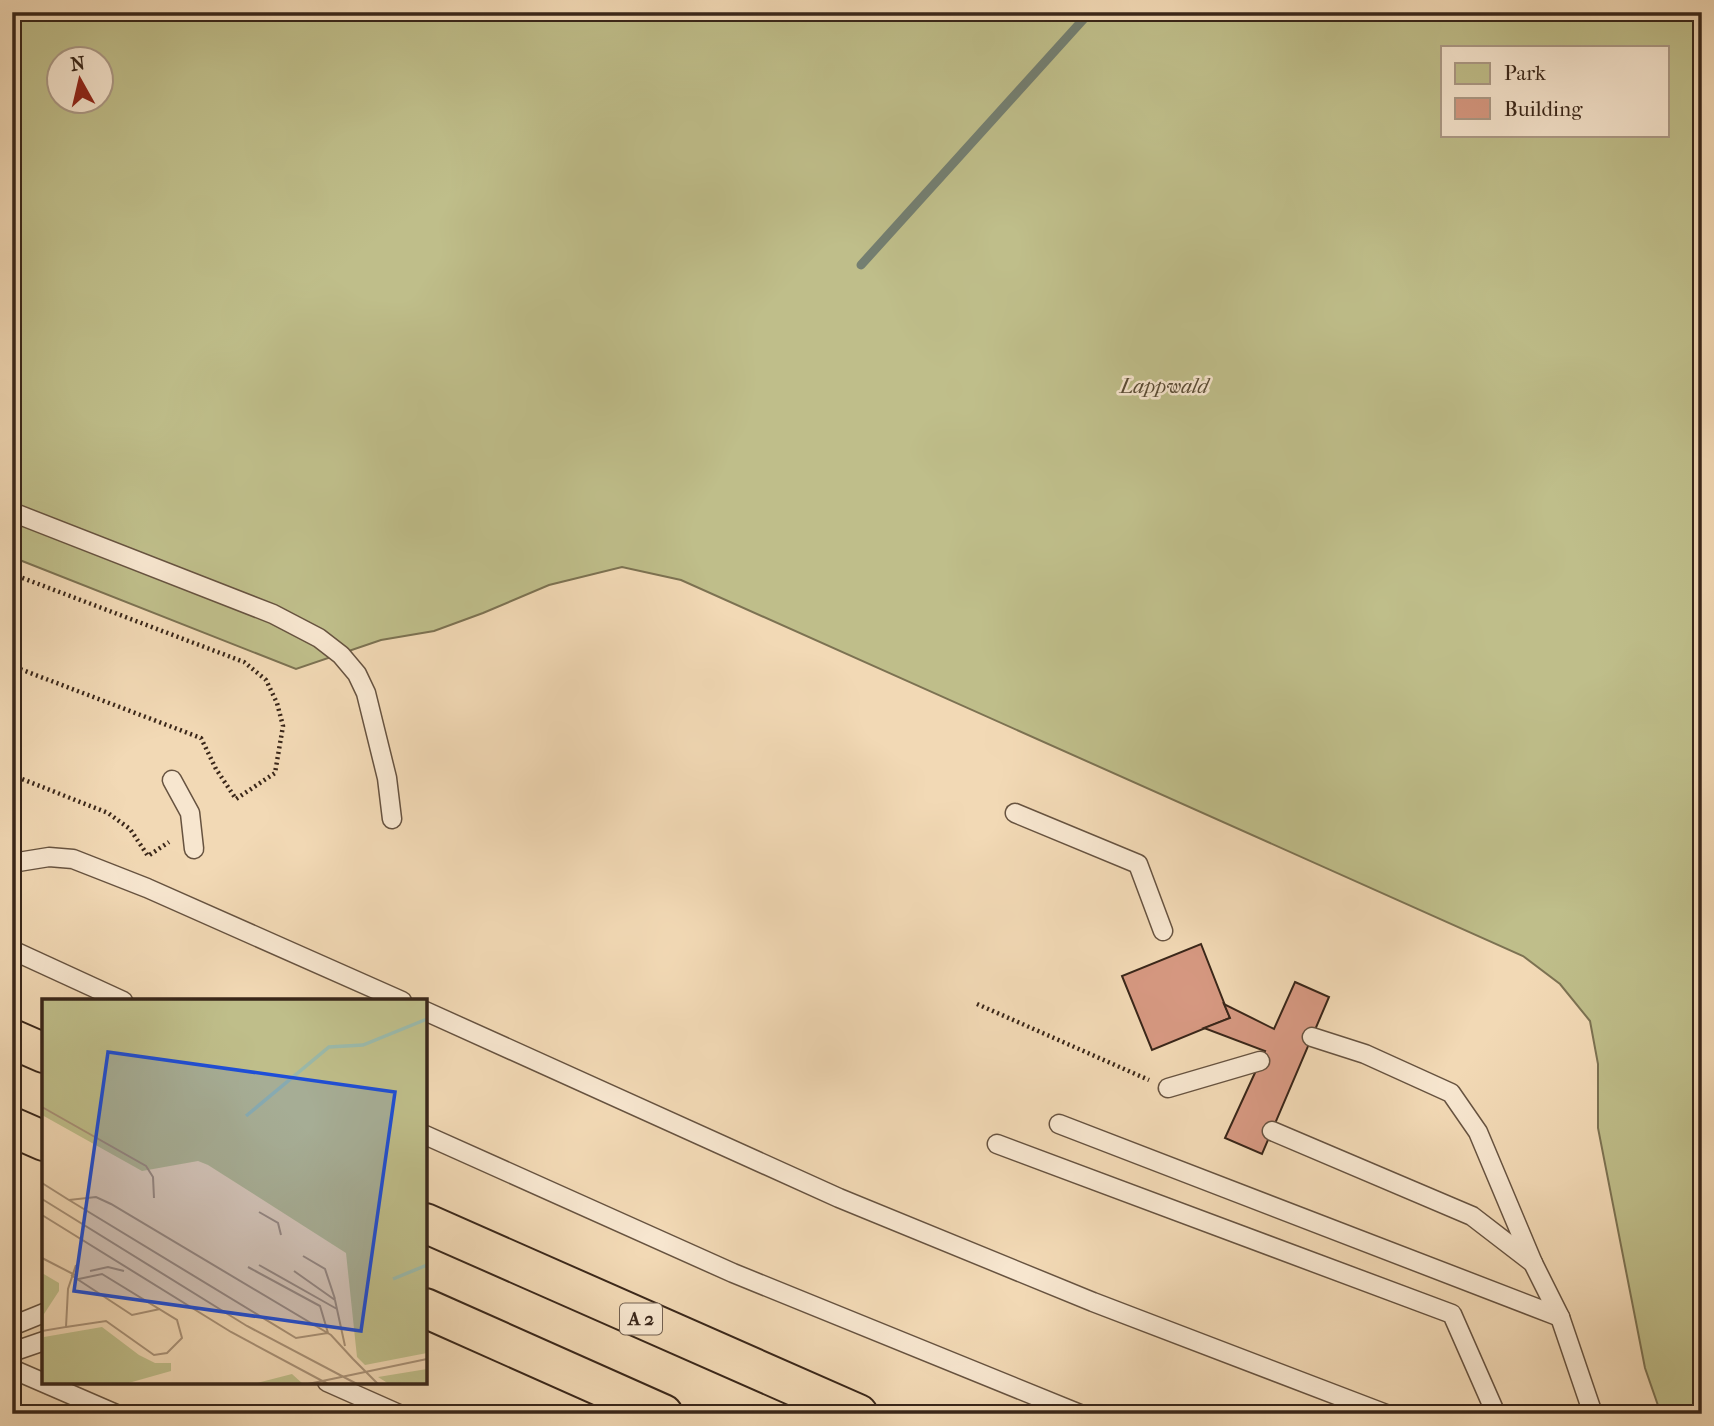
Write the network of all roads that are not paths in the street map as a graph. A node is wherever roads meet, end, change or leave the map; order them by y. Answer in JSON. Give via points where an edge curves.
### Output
{"nodes":[{"id":1,"x":12,"y":512,"type":"edge"},
{"id":2,"x":172,"y":780,"type":"dead end"},
{"id":3,"x":1015,"y":813,"type":"dead end"},
{"id":4,"x":392,"y":819,"type":"dead end"},
{"id":5,"x":194,"y":849,"type":"dead end"},
{"id":6,"x":12,"y":863,"type":"edge"},
{"id":7,"x":1163,"y":931,"type":"dead end"},
{"id":8,"x":12,"y":950,"type":"edge"},
{"id":9,"x":119,"y":999,"type":"edge"},
{"id":10,"x":397,"y":999,"type":"edge"},
{"id":11,"x":427,"y":1013,"type":"edge"},
{"id":12,"x":1312,"y":1037,"type":"dead end"},
{"id":13,"x":12,"y":1039,"type":"edge"},
{"id":14,"x":42,"y":1052,"type":"edge"},
{"id":15,"x":1260,"y":1062,"type":"dead end"},
{"id":16,"x":1168,"y":1088,"type":"road end"},
{"id":17,"x":1059,"y":1124,"type":"dead end"},
{"id":18,"x":12,"y":1127,"type":"edge"},
{"id":19,"x":1272,"y":1131,"type":"dead end"},
{"id":20,"x":427,"y":1136,"type":"edge"},
{"id":21,"x":42,"y":1140,"type":"edge"},
{"id":22,"x":997,"y":1144,"type":"dead end"},
{"id":23,"x":427,"y":1224,"type":"edge"},
{"id":24,"x":1533,"y":1264,"type":"junction"},
{"id":25,"x":427,"y":1309,"type":"edge"},
{"id":26,"x":42,"y":1314,"type":"edge"},
{"id":27,"x":1560,"y":1317,"type":"junction"},
{"id":28,"x":12,"y":1326,"type":"edge"},
{"id":29,"x":42,"y":1342,"type":"edge"},
{"id":30,"x":12,"y":1352,"type":"edge"},
{"id":31,"x":12,"y":1369,"type":"edge"},
{"id":32,"x":42,"y":1382,"type":"edge"},
{"id":33,"x":47,"y":1384,"type":"edge"},
{"id":34,"x":332,"y":1384,"type":"edge"},
{"id":35,"x":116,"y":1414,"type":"edge"},
{"id":36,"x":400,"y":1414,"type":"edge"},
{"id":37,"x":663,"y":1414,"type":"edge"},
{"id":38,"x":858,"y":1414,"type":"edge"},
{"id":39,"x":1080,"y":1414,"type":"edge"},
{"id":40,"x":1385,"y":1414,"type":"edge"},
{"id":41,"x":1496,"y":1414,"type":"edge"},
{"id":42,"x":1594,"y":1414,"type":"edge"}],
"edges":[{"from":1,"to":4,"type":"lane","via":[[273,614],[320,638],[357,674],[366,693]]},
{"from":2,"to":5,"type":"lane","via":[[190,813]]},
{"from":3,"to":7,"type":"lane","via":[[1138,864]]},
{"from":6,"to":10,"type":"lane","via":[[49,857],[73,859]]},
{"from":8,"to":9,"type":"lane"},
{"from":11,"to":40,"type":"lane","via":[[839,1198]]},
{"from":12,"to":24,"type":"lane","via":[[1364,1054],[1451,1093],[1478,1132]]},
{"from":13,"to":14,"type":"highway"},
{"from":15,"to":16,"type":"lane"},
{"from":17,"to":27,"type":"lane"},
{"from":18,"to":21,"type":"highway"},
{"from":19,"to":24,"type":"lane","via":[[1472,1216]]},
{"from":20,"to":39,"type":"lane","via":[[733,1273]]},
{"from":22,"to":41,"type":"lane","via":[[1452,1314]]},
{"from":23,"to":38,"type":"highway","number":"A 2"},
{"from":24,"to":27,"type":"lane"},
{"from":25,"to":37,"type":"highway"},
{"from":26,"to":28,"type":"lane"},
{"from":27,"to":42,"type":"lane"},
{"from":29,"to":30,"type":"lane"},
{"from":31,"to":32,"type":"lane"},
{"from":33,"to":35,"type":"lane"},
{"from":34,"to":36,"type":"lane"}]}
